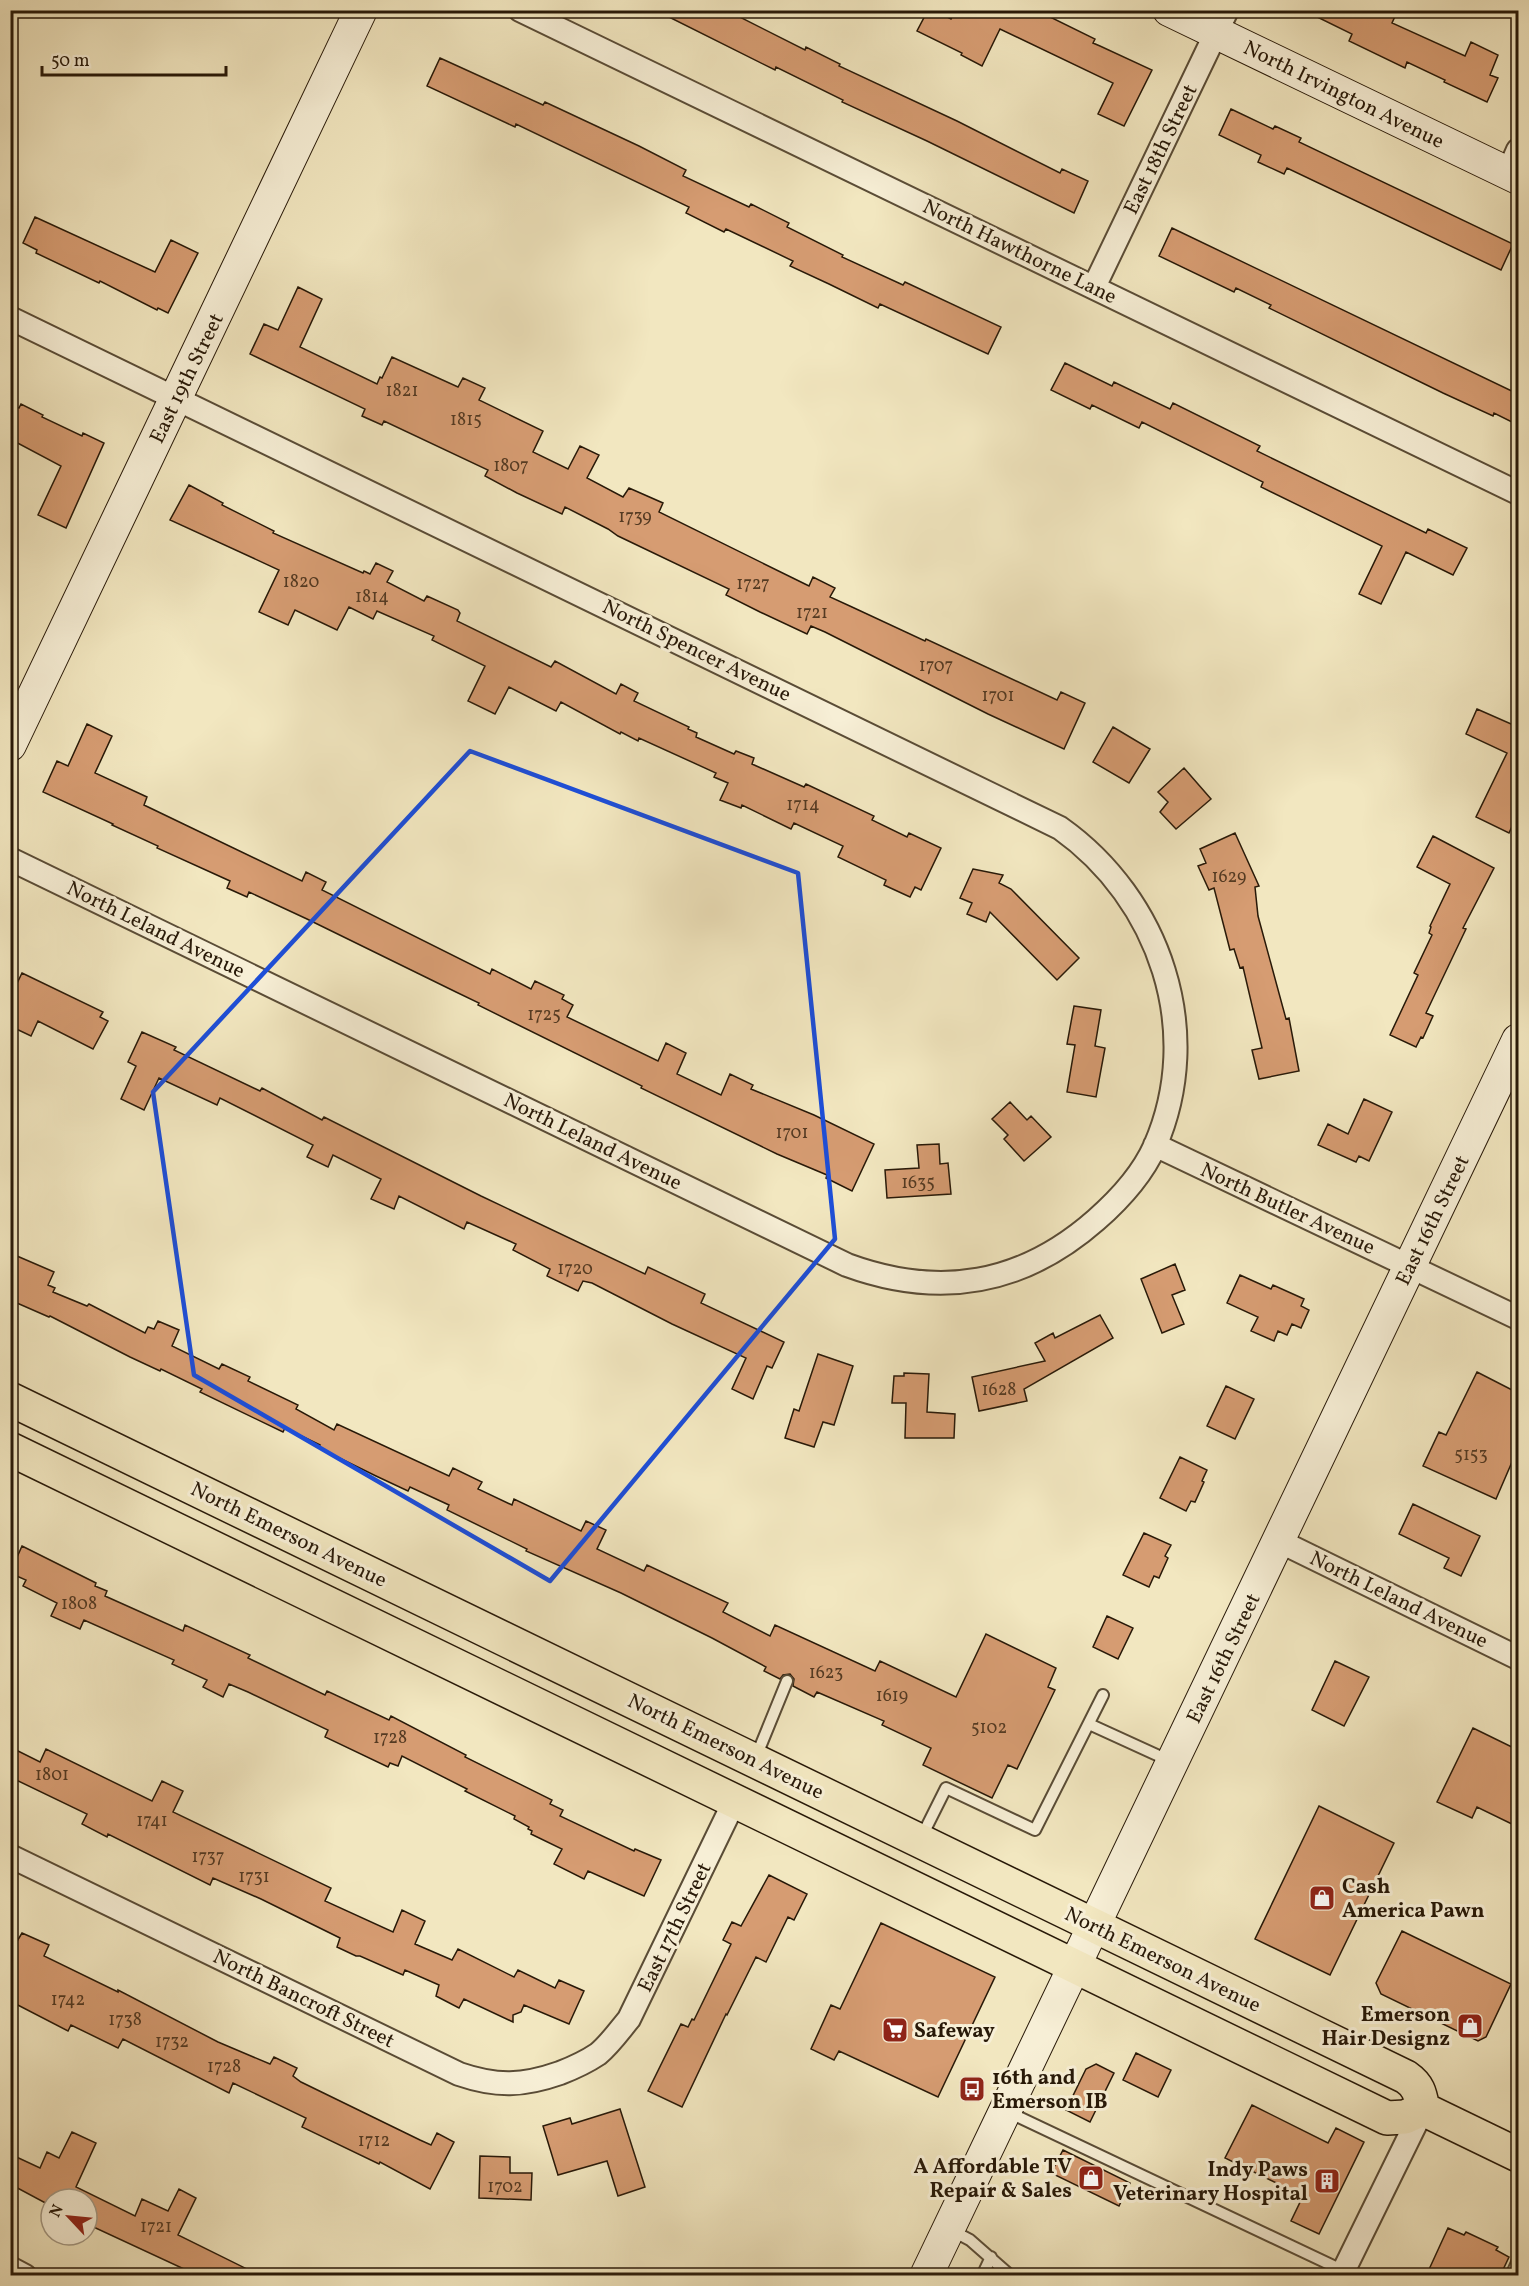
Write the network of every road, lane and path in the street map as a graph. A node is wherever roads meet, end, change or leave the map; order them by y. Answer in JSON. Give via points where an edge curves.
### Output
{"nodes":[{"id":1,"x":361,"y":10,"type":"edge"},
{"id":2,"x":520,"y":10,"type":"edge"},
{"id":3,"x":1169,"y":10,"type":"edge"},
{"id":4,"x":1222,"y":22,"type":"edge"},
{"id":5,"x":1515,"y":167,"type":"edge"},
{"id":6,"x":1094,"y":287,"type":"junction"},
{"id":7,"x":10,"y":318,"type":"edge"},
{"id":8,"x":176,"y":398,"type":"junction"},
{"id":9,"x":1518,"y":493,"type":"edge"},
{"id":10,"x":10,"y":745,"type":"edge"},
{"id":11,"x":10,"y":859,"type":"edge"},
{"id":12,"x":1518,"y":1040,"type":"edge"},
{"id":13,"x":1155,"y":1145,"type":"junction"},
{"id":14,"x":1410,"y":1266,"type":"junction"},
{"id":15,"x":1518,"y":1318,"type":"edge"},
{"id":16,"x":10,"y":1399,"type":"edge"},
{"id":17,"x":10,"y":1449,"type":"edge"},
{"id":18,"x":1279,"y":1541,"type":"junction"},
{"id":19,"x":1518,"y":1658,"type":"edge"},
{"id":20,"x":787,"y":1681,"type":"dead end"},
{"id":21,"x":1103,"y":1695,"type":"dead end"},
{"id":22,"x":1089,"y":1724,"type":"junction"},
{"id":23,"x":754,"y":1760,"type":"junction"},
{"id":24,"x":1173,"y":1762,"type":"junction"},
{"id":25,"x":735,"y":1800,"type":"junction"},
{"id":26,"x":920,"y":1840,"type":"junction"},
{"id":27,"x":10,"y":1856,"type":"edge"},
{"id":28,"x":1094,"y":1926,"type":"junction"},
{"id":29,"x":1075,"y":1966,"type":"junction"},
{"id":30,"x":604,"y":2049,"type":"joint"},
{"id":31,"x":1423,"y":2109,"type":"junction"},
{"id":32,"x":1005,"y":2110,"type":"junction"},
{"id":33,"x":1518,"y":2155,"type":"edge"},
{"id":34,"x":948,"y":2229,"type":"junction"},
{"id":35,"x":991,"y":2257,"type":"junction"},
{"id":36,"x":1518,"y":2260,"type":"edge"},
{"id":37,"x":10,"y":2268,"type":"edge"},
{"id":38,"x":1343,"y":2273,"type":"edge"},
{"id":39,"x":25,"y":2276,"type":"edge"},
{"id":40,"x":926,"y":2276,"type":"edge"},
{"id":41,"x":982,"y":2276,"type":"edge"},
{"id":42,"x":1011,"y":2276,"type":"edge"},
{"id":43,"x":1511,"y":2276,"type":"edge"}],
"edges":[{"from":1,"to":8,"type":"main road","name":"East 19th Street"},
{"from":2,"to":6,"type":"street","name":"North Hawthorne Lane"},
{"from":3,"to":4,"type":"main road","name":"North Irvington Avenue"},
{"from":4,"to":5,"type":"main road","name":"North Irvington Avenue"},
{"from":4,"to":6,"type":"street","name":"East 18th Street"},
{"from":6,"to":9,"type":"street","name":"North Hawthorne Lane"},
{"from":7,"to":8,"type":"street","name":"North Spencer Avenue"},
{"from":8,"to":10,"type":"main road","name":"East 19th Street"},
{"from":8,"to":13,"type":"street","name":"North Spencer Avenue","via":[[1069,834],[1104,865],[1133,902],[1158,953],[1168,986],[1174,1020],[1174,1066],[1169,1101]]},
{"from":11,"to":13,"type":"street","name":"North Leland Avenue","via":[[837,1260],[879,1276],[958,1283],[1014,1271],[1045,1257],[1083,1232],[1113,1205],[1132,1184]]},
{"from":12,"to":14,"type":"main road","name":"East 16th Street"},
{"from":13,"to":14,"type":"street","name":"North Butler Avenue"},
{"from":14,"to":15,"type":"street","name":"North Butler Avenue"},
{"from":14,"to":18,"type":"main road","name":"East 16th Street"},
{"from":16,"to":23,"type":"main road","name":"North Emerson Avenue"},
{"from":17,"to":25,"type":"main road"},
{"from":18,"to":19,"type":"street","name":"North Leland Avenue"},
{"from":18,"to":24,"type":"main road","name":"East 16th Street"},
{"from":20,"to":23,"type":"lane"},
{"from":21,"to":22,"type":"lane"},
{"from":22,"to":24,"type":"lane"},
{"from":22,"to":26,"type":"lane","via":[[1035,1830],[946,1788]]},
{"from":23,"to":26,"type":"main road","name":"North Emerson Avenue"},
{"from":24,"to":28,"type":"main road","name":"East 16th Street"},
{"from":25,"to":29,"type":"main road"},
{"from":25,"to":30,"type":"street","name":"East 17th Street","via":[[629,2019]]},
{"from":26,"to":28,"type":"main road","name":"North Emerson Avenue"},
{"from":27,"to":30,"type":"street","name":"North Bancroft Street","via":[[470,2078],[506,2084],[540,2080],[580,2065]]},
{"from":28,"to":29,"type":"main road","name":"East 16th Street"},
{"from":28,"to":31,"type":"main road","name":"North Emerson Avenue","via":[[1406,2077],[1420,2090]]},
{"from":29,"to":31,"type":"main road","via":[[1387,2118],[1405,2118]]},
{"from":29,"to":32,"type":"main road","name":"East 16th Street"},
{"from":31,"to":33,"type":"main road"},
{"from":31,"to":38,"type":"street"},
{"from":32,"to":34,"type":"main road","name":"East 16th Street"},
{"from":32,"to":38,"type":"lane"},
{"from":34,"to":35,"type":"lane"},
{"from":34,"to":40,"type":"main road","name":"East 16th Street"},
{"from":35,"to":41,"type":"lane"},
{"from":35,"to":42,"type":"lane"},
{"from":36,"to":43,"type":"lane"},
{"from":37,"to":39,"type":"street"}]}
